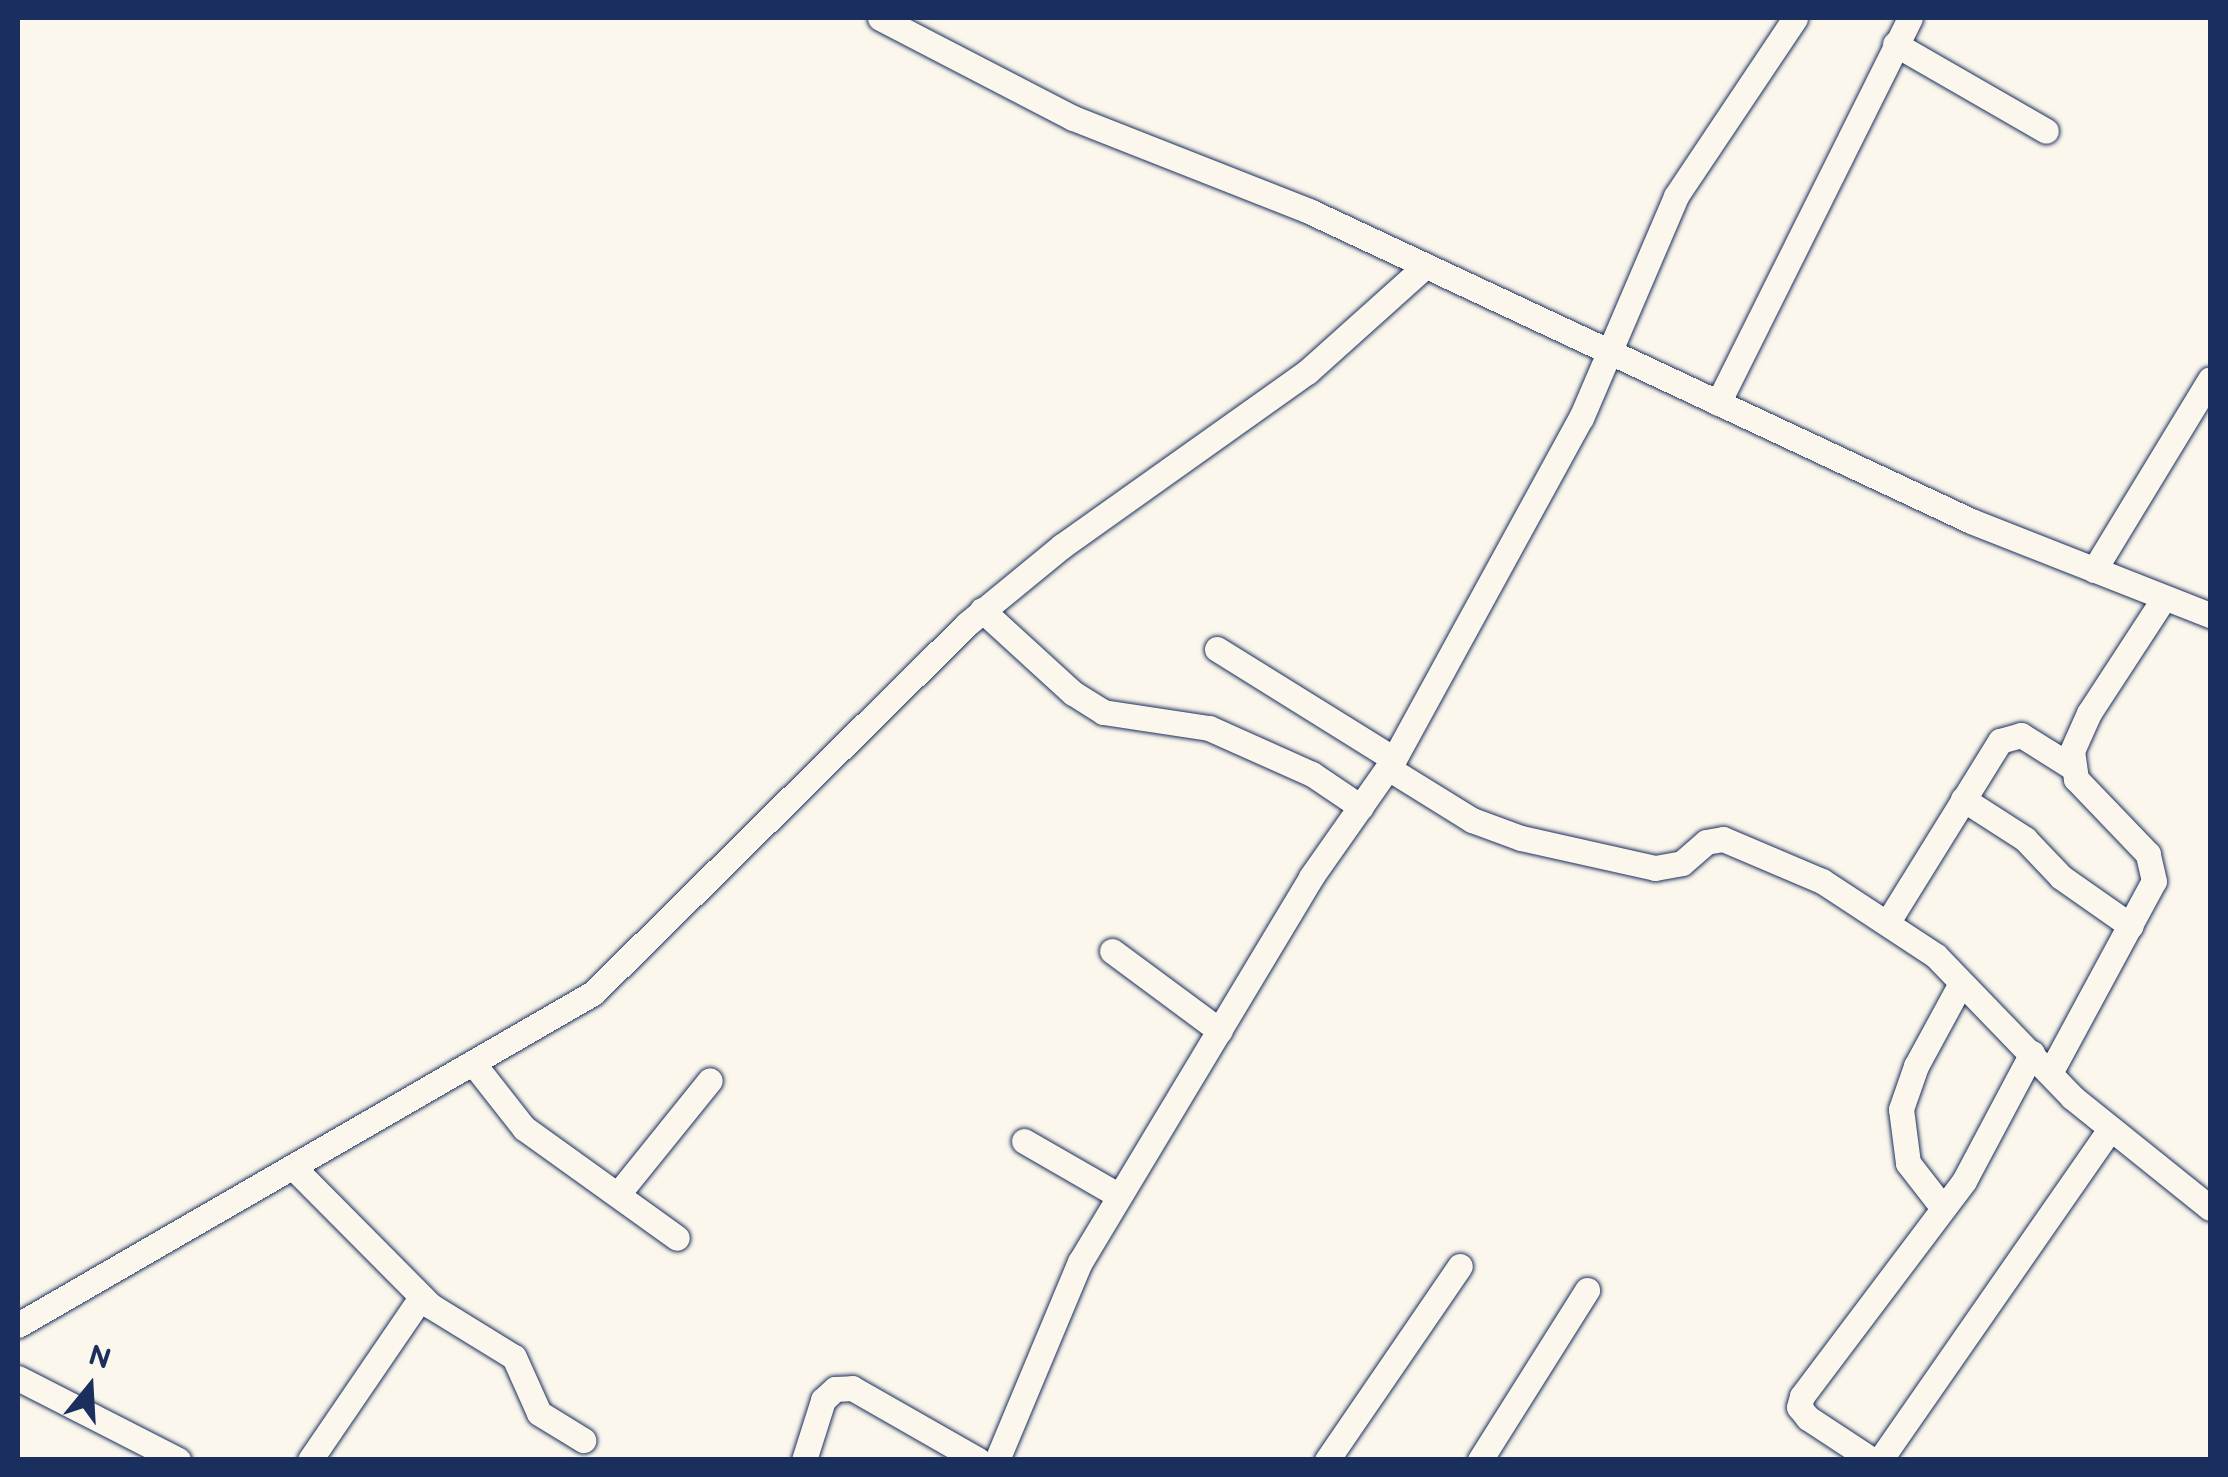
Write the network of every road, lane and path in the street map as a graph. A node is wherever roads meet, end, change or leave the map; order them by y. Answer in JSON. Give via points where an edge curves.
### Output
{"nodes":[{"id":1,"x":880,"y":18,"type":"edge"},
{"id":2,"x":1795,"y":18,"type":"edge"},
{"id":3,"x":1910,"y":18,"type":"edge"},
{"id":4,"x":1895,"y":44,"type":"junction"},
{"id":5,"x":2046,"y":131,"type":"dead end"},
{"id":6,"x":1425,"y":266,"type":"junction"},
{"id":7,"x":1610,"y":352,"type":"junction"},
{"id":8,"x":2210,"y":379,"type":"edge"},
{"id":9,"x":1718,"y":403,"type":"junction"},
{"id":10,"x":2094,"y":570,"type":"junction"},
{"id":11,"x":2164,"y":598,"type":"junction"},
{"id":12,"x":982,"y":610,"type":"junction"},
{"id":13,"x":2210,"y":616,"type":"edge"},
{"id":14,"x":1217,"y":649,"type":"dead end"},
{"id":15,"x":1391,"y":764,"type":"junction"},
{"id":16,"x":2072,"y":766,"type":"junction"},
{"id":17,"x":1963,"y":799,"type":"junction"},
{"id":18,"x":1361,"y":807,"type":"junction"},
{"id":19,"x":1888,"y":920,"type":"junction"},
{"id":20,"x":2131,"y":926,"type":"junction"},
{"id":21,"x":1112,"y":951,"type":"dead end"},
{"id":22,"x":1961,"y":982,"type":"junction"},
{"id":23,"x":1220,"y":1031,"type":"junction"},
{"id":24,"x":2032,"y":1053,"type":"junction"},
{"id":25,"x":473,"y":1064,"type":"junction"},
{"id":26,"x":2050,"y":1073,"type":"junction"},
{"id":27,"x":710,"y":1080,"type":"dead end"},
{"id":28,"x":2109,"y":1130,"type":"junction"},
{"id":29,"x":1024,"y":1141,"type":"dead end"},
{"id":30,"x":293,"y":1167,"type":"junction"},
{"id":31,"x":618,"y":1194,"type":"junction"},
{"id":32,"x":1118,"y":1195,"type":"junction"},
{"id":33,"x":1943,"y":1208,"type":"junction"},
{"id":34,"x":2210,"y":1208,"type":"edge"},
{"id":35,"x":677,"y":1238,"type":"dead end"},
{"id":36,"x":1460,"y":1266,"type":"dead end"},
{"id":37,"x":1587,"y":1290,"type":"dead end"},
{"id":38,"x":421,"y":1296,"type":"junction"},
{"id":39,"x":18,"y":1325,"type":"edge"},
{"id":40,"x":18,"y":1378,"type":"edge"},
{"id":41,"x":582,"y":1440,"type":"dead end"},
{"id":42,"x":178,"y":1460,"type":"edge"},
{"id":43,"x":310,"y":1460,"type":"edge"},
{"id":44,"x":804,"y":1460,"type":"edge"},
{"id":45,"x":978,"y":1460,"type":"edge"},
{"id":46,"x":996,"y":1460,"type":"edge"},
{"id":47,"x":1327,"y":1460,"type":"edge"},
{"id":48,"x":1480,"y":1460,"type":"edge"},
{"id":49,"x":1872,"y":1460,"type":"edge"},
{"id":50,"x":1880,"y":1460,"type":"edge"}],
"edges":[{"from":1,"to":6,"type":"street","via":[[1073,118],[1309,211]]},
{"from":2,"to":7,"type":"street","via":[[1699,154]]},
{"from":3,"to":4,"type":"street"},
{"from":4,"to":5,"type":"street"},
{"from":4,"to":9,"type":"street"},
{"from":6,"to":7,"type":"street"},
{"from":6,"to":12,"type":"street","via":[[1306,372]]},
{"from":7,"to":9,"type":"street"},
{"from":7,"to":15,"type":"street","via":[[1554,472]]},
{"from":8,"to":10,"type":"street"},
{"from":9,"to":10,"type":"street","via":[[1971,521]]},
{"from":10,"to":11,"type":"street"},
{"from":11,"to":13,"type":"street"},
{"from":11,"to":16,"type":"street","via":[[2088,713]]},
{"from":12,"to":18,"type":"street","via":[[1072,694],[1103,712],[1209,728],[1312,774]]},
{"from":12,"to":25,"type":"street","via":[[593,993]]},
{"from":14,"to":15,"type":"street"},
{"from":15,"to":18,"type":"street"},
{"from":15,"to":19,"type":"street","via":[[1494,830],[1654,868],[1682,863],[1706,842],[1723,839],[1766,854]]},
{"from":16,"to":17,"type":"street","via":[[2011,735],[1993,748]]},
{"from":16,"to":20,"type":"street","via":[[2076,779],[2154,867],[2150,894]]},
{"from":17,"to":19,"type":"street"},
{"from":17,"to":20,"type":"street","via":[[2025,839],[2061,877]]},
{"from":18,"to":23,"type":"street"},
{"from":19,"to":22,"type":"street"},
{"from":20,"to":26,"type":"street"},
{"from":21,"to":23,"type":"street"},
{"from":22,"to":24,"type":"street"},
{"from":22,"to":33,"type":"street","via":[[1901,1110],[1908,1163]]},
{"from":23,"to":32,"type":"street"},
{"from":24,"to":26,"type":"street"},
{"from":24,"to":33,"type":"street"},
{"from":25,"to":30,"type":"street"},
{"from":25,"to":31,"type":"street","via":[[524,1128]]},
{"from":26,"to":28,"type":"street"},
{"from":27,"to":31,"type":"street"},
{"from":28,"to":34,"type":"street"},
{"from":28,"to":50,"type":"street"},
{"from":29,"to":32,"type":"street"},
{"from":30,"to":38,"type":"street"},
{"from":30,"to":39,"type":"street"},
{"from":31,"to":35,"type":"street"},
{"from":32,"to":46,"type":"street","via":[[1080,1262]]},
{"from":33,"to":49,"type":"street","via":[[1802,1396],[1808,1418]]},
{"from":36,"to":47,"type":"street"},
{"from":37,"to":48,"type":"street"},
{"from":38,"to":41,"type":"street","via":[[514,1357],[539,1413]]},
{"from":38,"to":43,"type":"street"},
{"from":40,"to":42,"type":"street"},
{"from":44,"to":45,"type":"street","via":[[824,1400],[835,1389],[852,1388]]}]}
